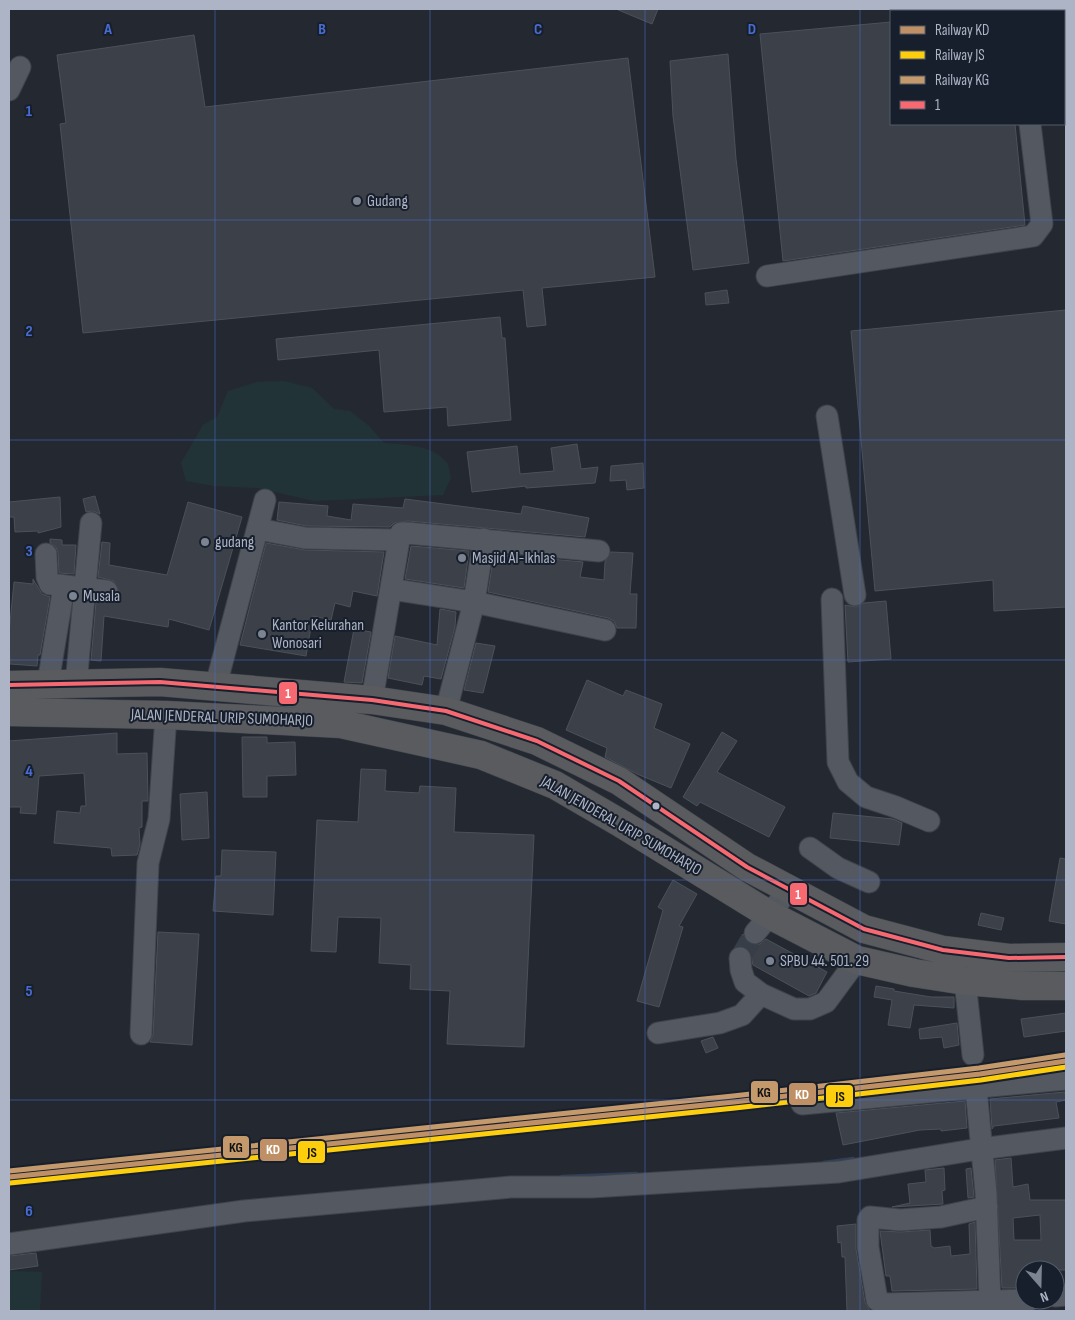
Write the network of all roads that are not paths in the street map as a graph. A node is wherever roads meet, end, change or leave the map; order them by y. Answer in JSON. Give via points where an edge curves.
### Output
{"nodes":[{"id":1,"x":20,"y":67,"type":"dead end"},
{"id":2,"x":9,"y":90,"type":"edge"},
{"id":3,"x":1030,"y":125,"type":"edge"},
{"id":4,"x":767,"y":276,"type":"dead end"},
{"id":5,"x":827,"y":416,"type":"dead end"},
{"id":6,"x":265,"y":500,"type":"dead end"},
{"id":7,"x":91,"y":523,"type":"dead end"},
{"id":8,"x":258,"y":529,"type":"junction"},
{"id":9,"x":484,"y":538,"type":"junction"},
{"id":10,"x":399,"y":540,"type":"junction"},
{"id":11,"x":599,"y":551,"type":"dead end"},
{"id":12,"x":46,"y":554,"type":"dead end"},
{"id":13,"x":74,"y":587,"type":"junction"},
{"id":14,"x":397,"y":590,"type":"dead end"},
{"id":15,"x":108,"y":591,"type":"dead end"},
{"id":16,"x":855,"y":595,"type":"dead end"},
{"id":17,"x":832,"y":599,"type":"dead end"},
{"id":18,"x":474,"y":602,"type":"junction"},
{"id":19,"x":605,"y":630,"type":"dead end"},
{"id":20,"x":48,"y":683,"type":"junction"},
{"id":21,"x":76,"y":684,"type":"junction"},
{"id":22,"x":9,"y":685,"type":"edge"},
{"id":23,"x":216,"y":685,"type":"junction"},
{"id":24,"x":372,"y":700,"type":"junction"},
{"id":25,"x":446,"y":711,"type":"junction"},
{"id":26,"x":9,"y":712,"type":"edge"},
{"id":27,"x":166,"y":715,"type":"junction"},
{"id":28,"x":929,"y":821,"type":"dead end"},
{"id":29,"x":810,"y":848,"type":"dead end"},
{"id":30,"x":869,"y":882,"type":"dead end"},
{"id":31,"x":788,"y":889,"type":"junction"},
{"id":32,"x":763,"y":924,"type":"junction"},
{"id":33,"x":1066,"y":957,"type":"edge"},
{"id":34,"x":740,"y":958,"type":"tunnel mouth"},
{"id":35,"x":858,"y":960,"type":"junction"},
{"id":36,"x":965,"y":981,"type":"junction"},
{"id":37,"x":1066,"y":986,"type":"edge"},
{"id":38,"x":761,"y":994,"type":"junction"},
{"id":39,"x":658,"y":1033,"type":"dead end"},
{"id":40,"x":141,"y":1034,"type":"dead end"},
{"id":41,"x":973,"y":1055,"type":"dead end"},
{"id":42,"x":1066,"y":1079,"type":"edge"},
{"id":43,"x":975,"y":1083,"type":"junction"},
{"id":44,"x":802,"y":1104,"type":"dead end"},
{"id":45,"x":1066,"y":1138,"type":"edge"},
{"id":46,"x":982,"y":1142,"type":"junction"},
{"id":47,"x":987,"y":1207,"type":"junction"},
{"id":48,"x":9,"y":1244,"type":"edge"},
{"id":49,"x":990,"y":1300,"type":"junction"},
{"id":50,"x":1015,"y":1300,"type":"edge"}],
"edges":[{"from":1,"to":2,"type":"street"},
{"from":3,"to":4,"type":"street","via":[[1042,224],[1033,236]]},
{"from":5,"to":16,"type":"street"},
{"from":6,"to":8,"type":"street"},
{"from":7,"to":13,"type":"street"},
{"from":8,"to":10,"type":"street","via":[[305,538]]},
{"from":8,"to":23,"type":"street"},
{"from":9,"to":10,"type":"street","via":[[401,533]]},
{"from":9,"to":11,"type":"street"},
{"from":9,"to":18,"type":"street"},
{"from":10,"to":24,"type":"street"},
{"from":12,"to":13,"type":"street","via":[[48,583]]},
{"from":13,"to":15,"type":"street"},
{"from":13,"to":20,"type":"street"},
{"from":13,"to":21,"type":"street"},
{"from":14,"to":18,"type":"street"},
{"from":17,"to":28,"type":"street","via":[[838,762],[848,782],[866,797]]},
{"from":18,"to":19,"type":"street"},
{"from":18,"to":25,"type":"street"},
{"from":20,"to":21,"type":"highway","name":"JALAN JENDERAL URIP SUMOHARJO"},
{"from":20,"to":22,"type":"highway","name":"JALAN JENDERAL URIP SUMOHARJO"},
{"from":21,"to":23,"type":"highway","name":"JALAN JENDERAL URIP SUMOHARJO","via":[[160,682]]},
{"from":23,"to":24,"type":"highway","name":"JALAN JENDERAL URIP SUMOHARJO"},
{"from":24,"to":25,"type":"highway","name":"JALAN JENDERAL URIP SUMOHARJO"},
{"from":25,"to":31,"type":"highway","name":"JALAN JENDERAL URIP SUMOHARJO","via":[[537,741],[619,781],[747,867]]},
{"from":26,"to":27,"type":"highway","name":"JALAN JENDERAL URIP SUMOHARJO"},
{"from":27,"to":32,"type":"highway","name":"JALAN JENDERAL URIP SUMOHARJO","via":[[341,724],[481,755],[555,785],[622,824]]},
{"from":27,"to":40,"type":"street","via":[[159,819],[148,863]]},
{"from":29,"to":30,"type":"street","via":[[838,868]]},
{"from":31,"to":32,"type":"street"},
{"from":31,"to":33,"type":"highway","name":"JALAN JENDERAL URIP SUMOHARJO","via":[[864,929],[943,950],[1009,958]]},
{"from":32,"to":35,"type":"highway","name":"JALAN JENDERAL URIP SUMOHARJO"},
{"from":34,"to":38,"type":"street","via":[[745,982]]},
{"from":35,"to":36,"type":"highway","name":"JALAN JENDERAL URIP SUMOHARJO"},
{"from":35,"to":38,"type":"street","via":[[826,1002],[810,1009],[794,1009]]},
{"from":36,"to":37,"type":"highway","name":"JALAN JENDERAL URIP SUMOHARJO"},
{"from":36,"to":41,"type":"street"},
{"from":38,"to":39,"type":"street","via":[[742,1015],[720,1023]]},
{"from":42,"to":43,"type":"street"},
{"from":43,"to":44,"type":"street"},
{"from":43,"to":46,"type":"street"},
{"from":45,"to":46,"type":"street"},
{"from":46,"to":47,"type":"street"},
{"from":46,"to":48,"type":"street","via":[[839,1172],[592,1187],[511,1187],[254,1210]]},
{"from":47,"to":49,"type":"street"},
{"from":47,"to":49,"type":"street","via":[[941,1217],[870,1218],[868,1247],[881,1303]]},
{"from":49,"to":50,"type":"street"}]}
